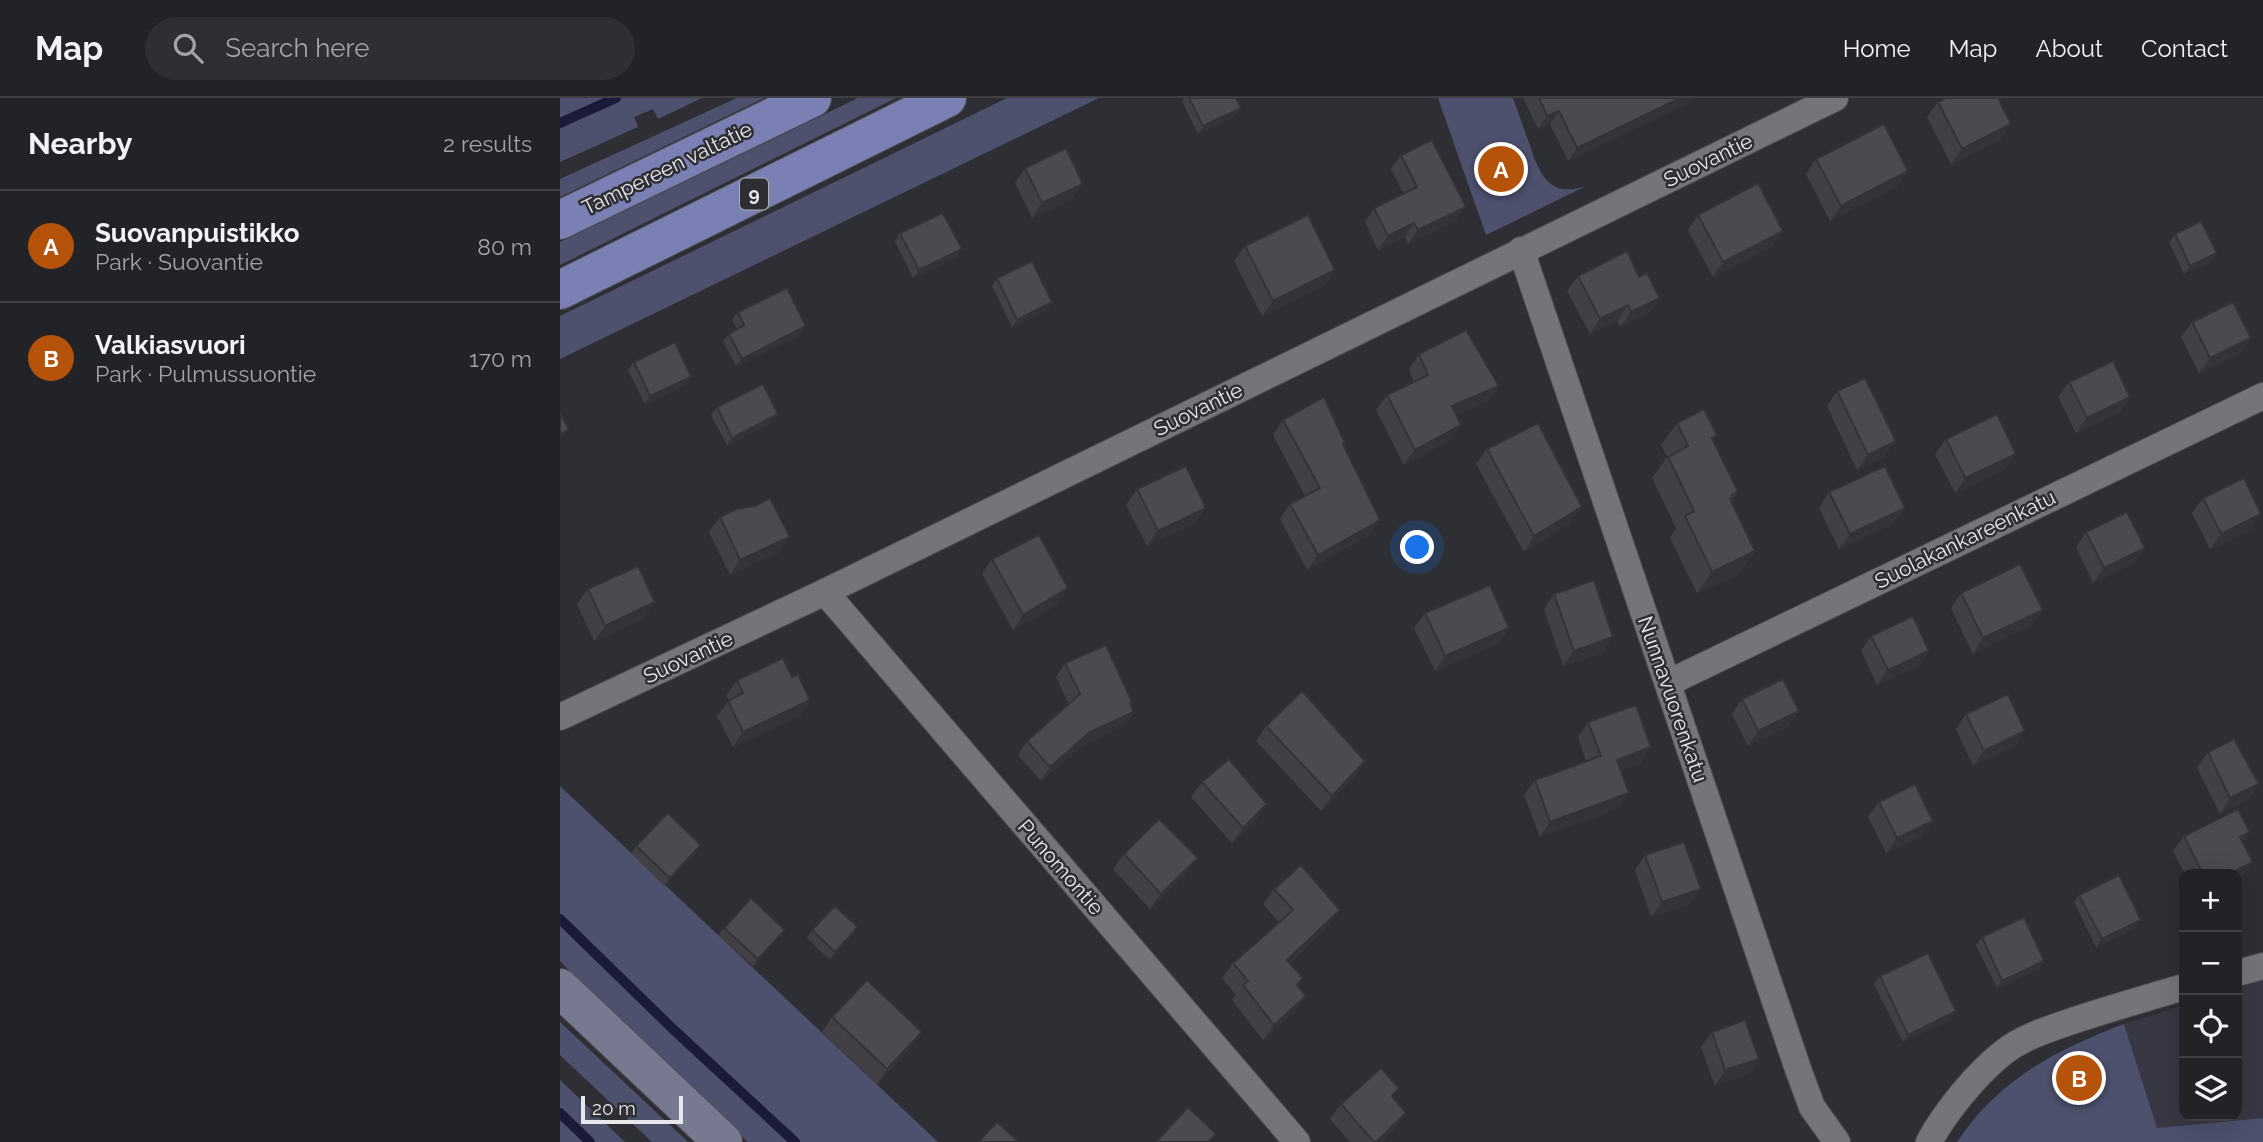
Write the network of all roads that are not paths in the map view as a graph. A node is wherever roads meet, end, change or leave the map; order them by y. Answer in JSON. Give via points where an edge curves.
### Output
{"nodes":[{"id":1,"x":812,"y":98,"type":"edge"},
{"id":2,"x":947,"y":98,"type":"edge"},
{"id":3,"x":1835,"y":98,"type":"edge"},
{"id":4,"x":560,"y":220,"type":"edge"},
{"id":5,"x":1521,"y":250,"type":"junction"},
{"id":6,"x":560,"y":290,"type":"edge"},
{"id":7,"x":2263,"y":396,"type":"edge"},
{"id":8,"x":825,"y":592,"type":"junction"},
{"id":9,"x":1668,"y":683,"type":"junction"},
{"id":10,"x":560,"y":717,"type":"edge"},
{"id":11,"x":2263,"y":966,"type":"edge"},
{"id":12,"x":2242,"y":972,"type":"edge"},
{"id":13,"x":560,"y":988,"type":"edge"},
{"id":14,"x":2179,"y":989,"type":"edge"},
{"id":15,"x":723,"y":1142,"type":"edge"},
{"id":16,"x":1297,"y":1142,"type":"edge"},
{"id":17,"x":1837,"y":1142,"type":"edge"},
{"id":18,"x":1929,"y":1142,"type":"edge"}],
"edges":[{"from":1,"to":4,"type":"highway","name":"Tampereen valtatie"},
{"from":2,"to":6,"type":"highway","number":"9"},
{"from":3,"to":5,"type":"street","name":"Suovantie"},
{"from":5,"to":8,"type":"street","name":"Suovantie"},
{"from":5,"to":9,"type":"street","name":"Nunnavuorenkatu"},
{"from":7,"to":9,"type":"street","name":"Suolakankareenkatu"},
{"from":8,"to":10,"type":"street","name":"Suovantie"},
{"from":8,"to":16,"type":"street","name":"Punomontie"},
{"from":9,"to":17,"type":"street","name":"Nunnavuorenkatu","via":[[1798,1069],[1812,1107]]},
{"from":11,"to":12,"type":"street"},
{"from":13,"to":15,"type":"main road"},
{"from":14,"to":18,"type":"street","via":[[2057,1026],[2005,1051],[1977,1077]]}]}
